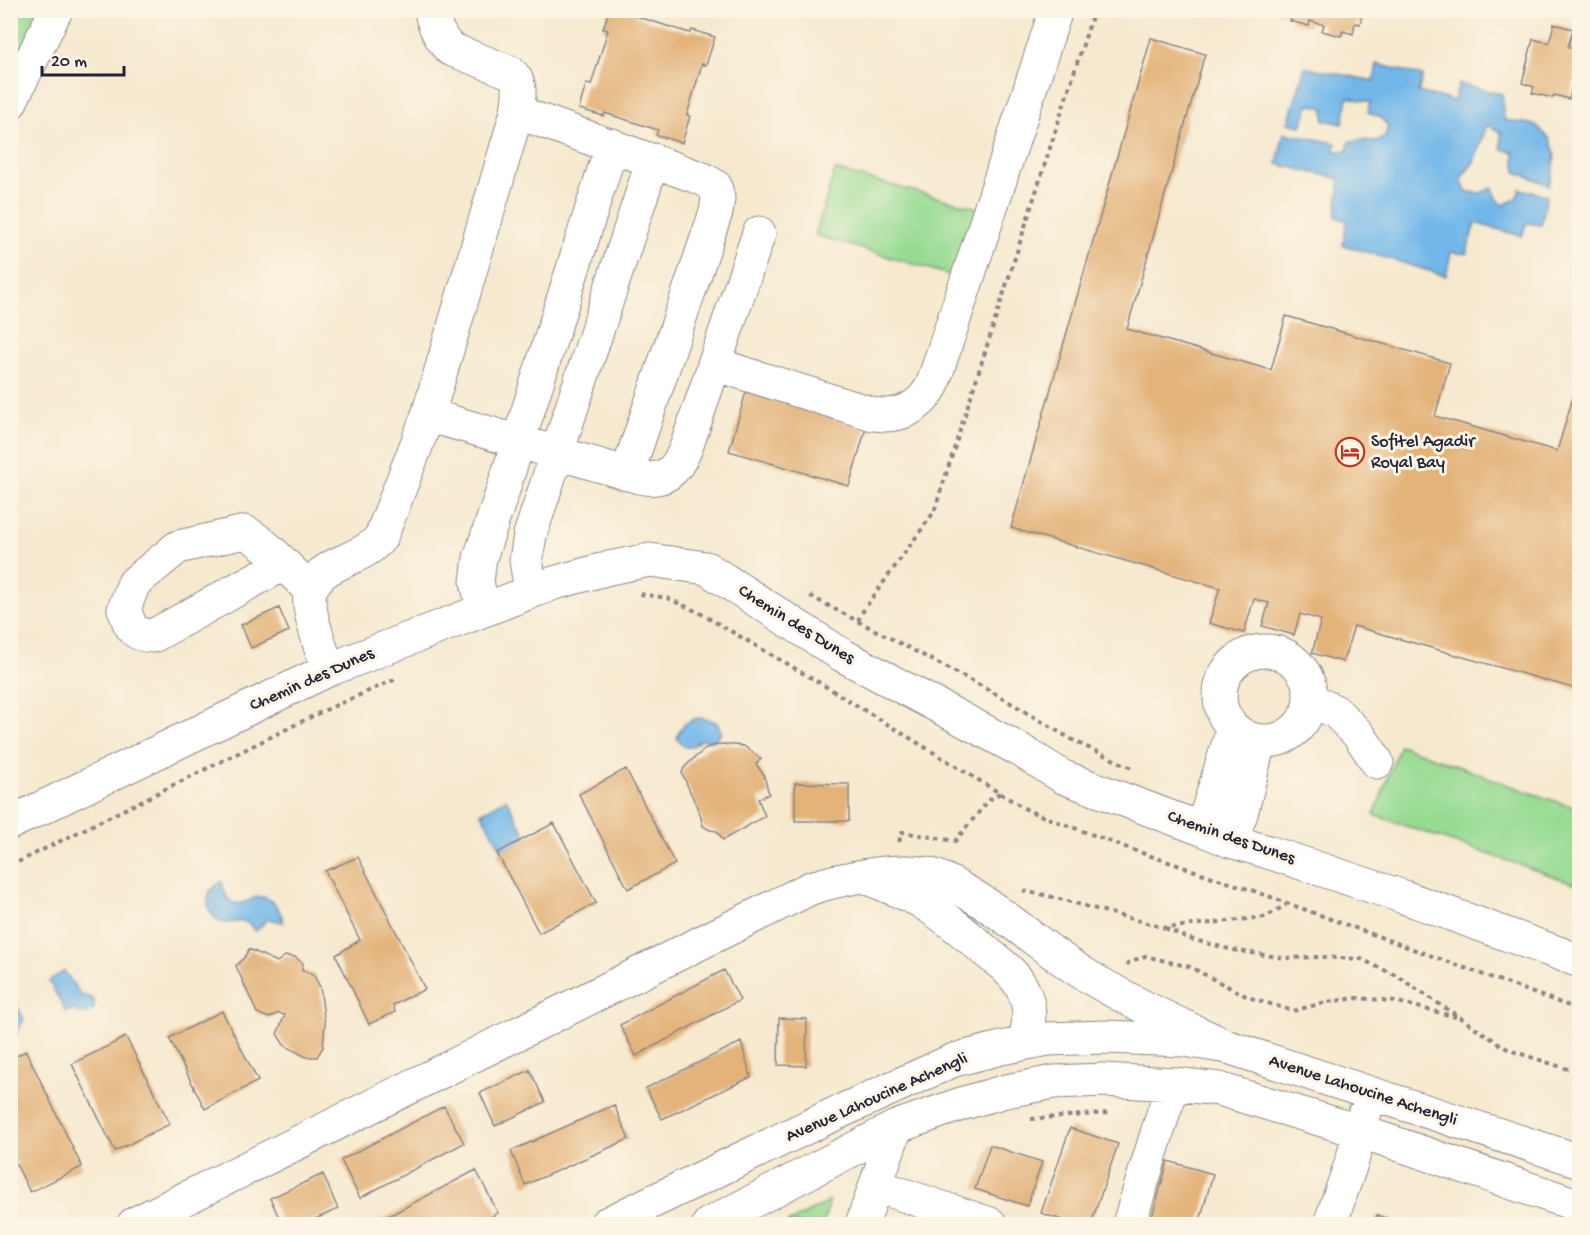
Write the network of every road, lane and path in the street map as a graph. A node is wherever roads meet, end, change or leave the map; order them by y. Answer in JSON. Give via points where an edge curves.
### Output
{"nodes":[{"id":1,"x":56,"y":10,"type":"edge"},
{"id":2,"x":431,"y":10,"type":"edge"},
{"id":3,"x":1056,"y":10,"type":"edge"},
{"id":4,"x":1094,"y":10,"type":"edge"},
{"id":5,"x":10,"y":103,"type":"edge"},
{"id":6,"x":517,"y":112,"type":"junction"},
{"id":7,"x":612,"y":145,"type":"junction"},
{"id":8,"x":653,"y":160,"type":"junction"},
{"id":9,"x":759,"y":233,"type":"dead end"},
{"id":10,"x":714,"y":364,"type":"junction"},
{"id":11,"x":428,"y":415,"type":"junction"},
{"id":12,"x":518,"y":442,"type":"junction"},
{"id":13,"x":557,"y":453,"type":"junction"},
{"id":14,"x":627,"y":474,"type":"junction"},
{"id":15,"x":283,"y":564,"type":"dead end"},
{"id":16,"x":310,"y":590,"type":"junction"},
{"id":17,"x":531,"y":591,"type":"junction"},
{"id":18,"x":634,"y":593,"type":"dead end"},
{"id":19,"x":808,"y":595,"type":"dead end"},
{"id":20,"x":483,"y":609,"type":"junction"},
{"id":21,"x":858,"y":621,"type":"junction"},
{"id":22,"x":328,"y":670,"type":"junction"},
{"id":23,"x":405,"y":675,"type":"dead end"},
{"id":24,"x":1311,"y":700,"type":"junction"},
{"id":25,"x":1246,"y":736,"type":"junction"},
{"id":26,"x":1377,"y":762,"type":"dead end"},
{"id":27,"x":1139,"y":771,"type":"dead end"},
{"id":28,"x":1000,"y":793,"type":"junction"},
{"id":29,"x":10,"y":823,"type":"edge"},
{"id":30,"x":1216,"y":835,"type":"junction"},
{"id":31,"x":899,"y":843,"type":"dead end"},
{"id":32,"x":10,"y":866,"type":"edge"},
{"id":33,"x":864,"y":876,"type":"junction"},
{"id":34,"x":1014,"y":890,"type":"dead end"},
{"id":35,"x":1287,"y":905,"type":"junction"},
{"id":36,"x":1165,"y":927,"type":"junction"},
{"id":37,"x":1580,"y":961,"type":"edge"},
{"id":38,"x":1125,"y":969,"type":"dead end"},
{"id":39,"x":1580,"y":1010,"type":"edge"},
{"id":40,"x":1460,"y":1017,"type":"junction"},
{"id":41,"x":1023,"y":1044,"type":"junction"},
{"id":42,"x":1228,"y":1047,"type":"junction"},
{"id":43,"x":1580,"y":1073,"type":"edge"},
{"id":44,"x":1174,"y":1084,"type":"junction"},
{"id":45,"x":1371,"y":1093,"type":"junction"},
{"id":46,"x":1111,"y":1113,"type":"dead end"},
{"id":47,"x":1028,"y":1120,"type":"dead end"},
{"id":48,"x":896,"y":1127,"type":"junction"},
{"id":49,"x":1359,"y":1131,"type":"junction"},
{"id":50,"x":1579,"y":1143,"type":"edge"},
{"id":51,"x":877,"y":1186,"type":"junction"},
{"id":52,"x":1580,"y":1206,"type":"edge"},
{"id":53,"x":134,"y":1224,"type":"edge"},
{"id":54,"x":606,"y":1224,"type":"edge"},
{"id":55,"x":708,"y":1224,"type":"edge"},
{"id":56,"x":862,"y":1224,"type":"edge"},
{"id":57,"x":990,"y":1224,"type":"edge"},
{"id":58,"x":1129,"y":1224,"type":"edge"},
{"id":59,"x":1330,"y":1224,"type":"edge"}],
"edges":[{"from":1,"to":5,"type":"street"},
{"from":2,"to":6,"type":"street","via":[[450,49],[515,75],[520,87]]},
{"from":3,"to":10,"type":"street","via":[[926,396],[907,411],[884,416]]},
{"from":4,"to":21,"type":"path","via":[[934,512]]},
{"from":6,"to":7,"type":"street"},
{"from":6,"to":11,"type":"street"},
{"from":7,"to":8,"type":"street"},
{"from":7,"to":12,"type":"street"},
{"from":8,"to":13,"type":"street"},
{"from":8,"to":14,"type":"street","via":[[715,186],[718,198]]},
{"from":9,"to":10,"type":"street"},
{"from":10,"to":14,"type":"street","via":[[686,448],[675,468],[657,478]]},
{"from":11,"to":12,"type":"street"},
{"from":11,"to":16,"type":"street","via":[[381,537],[374,546],[322,573]]},
{"from":12,"to":13,"type":"street"},
{"from":12,"to":20,"type":"street","via":[[480,558],[477,582]]},
{"from":13,"to":14,"type":"street"},
{"from":13,"to":17,"type":"street","via":[[530,535],[526,560]]},
{"from":15,"to":16,"type":"street"},
{"from":16,"to":22,"type":"street","via":[[309,603]]},
{"from":17,"to":20,"type":"street","name":"Chemin des Dunes"},
{"from":17,"to":30,"type":"street","name":"Chemin des Dunes","via":[[650,560],[706,568],[842,655],[1064,777]]},
{"from":18,"to":28,"type":"path","via":[[667,598],[698,612]]},
{"from":19,"to":21,"type":"path"},
{"from":20,"to":22,"type":"street","name":"Chemin des Dunes"},
{"from":21,"to":27,"type":"path","via":[[989,690],[1076,742]]},
{"from":22,"to":29,"type":"street","name":"Chemin des Dunes"},
{"from":23,"to":32,"type":"path","via":[[323,711]]},
{"from":24,"to":25,"type":"street","via":[[1303,723],[1283,739]]},
{"from":24,"to":25,"type":"street","via":[[1309,679],[1297,662],[1278,651],[1257,650],[1237,659],[1224,676],[1220,694],[1223,713]]},
{"from":24,"to":26,"type":"street","via":[[1336,712],[1359,735]]},
{"from":25,"to":30,"type":"street","via":[[1240,814]]},
{"from":28,"to":31,"type":"path","via":[[989,800],[956,841],[902,832]]},
{"from":28,"to":35,"type":"path","via":[[1029,811]]},
{"from":30,"to":37,"type":"street","name":"Chemin des Dunes"},
{"from":33,"to":41,"type":"street","via":[[935,911],[1007,969],[1028,1004],[1028,1031]]},
{"from":33,"to":42,"type":"street","via":[[902,872],[927,874],[948,882],[988,905],[1088,976]]},
{"from":33,"to":53,"type":"street","via":[[811,888]]},
{"from":34,"to":36,"type":"path"},
{"from":35,"to":36,"type":"path","via":[[1265,917]]},
{"from":35,"to":39,"type":"path"},
{"from":36,"to":40,"type":"path","via":[[1190,939],[1233,950],[1284,958],[1361,959],[1397,976]]},
{"from":38,"to":40,"type":"path","via":[[1129,962],[1145,956],[1178,964],[1248,997],[1293,1011],[1357,998],[1394,1001]]},
{"from":40,"to":43,"type":"path","via":[[1509,1050]]},
{"from":41,"to":42,"type":"street","name":"Avenue Lahoucine Achengli","via":[[1106,1037],[1184,1040]]},
{"from":41,"to":54,"type":"street","name":"Avenue Lahoucine Achengli","via":[[954,1060]]},
{"from":42,"to":45,"type":"street","name":"Avenue Lahoucine Achengli"},
{"from":44,"to":48,"type":"street","name":"Avenue Lahoucine Achengli","via":[[1054,1082],[1006,1091]]},
{"from":44,"to":49,"type":"street","name":"Avenue Lahoucine Achengli","via":[[1219,1089]]},
{"from":44,"to":58,"type":"street"},
{"from":45,"to":49,"type":"street"},
{"from":45,"to":50,"type":"street","name":"Avenue Lahoucine Achengli"},
{"from":46,"to":47,"type":"path"},
{"from":48,"to":51,"type":"street"},
{"from":48,"to":55,"type":"street","name":"Avenue Lahoucine Achengli"},
{"from":49,"to":52,"type":"street","name":"Avenue Lahoucine Achengli"},
{"from":49,"to":59,"type":"street"},
{"from":51,"to":56,"type":"street"},
{"from":51,"to":57,"type":"street"}]}
